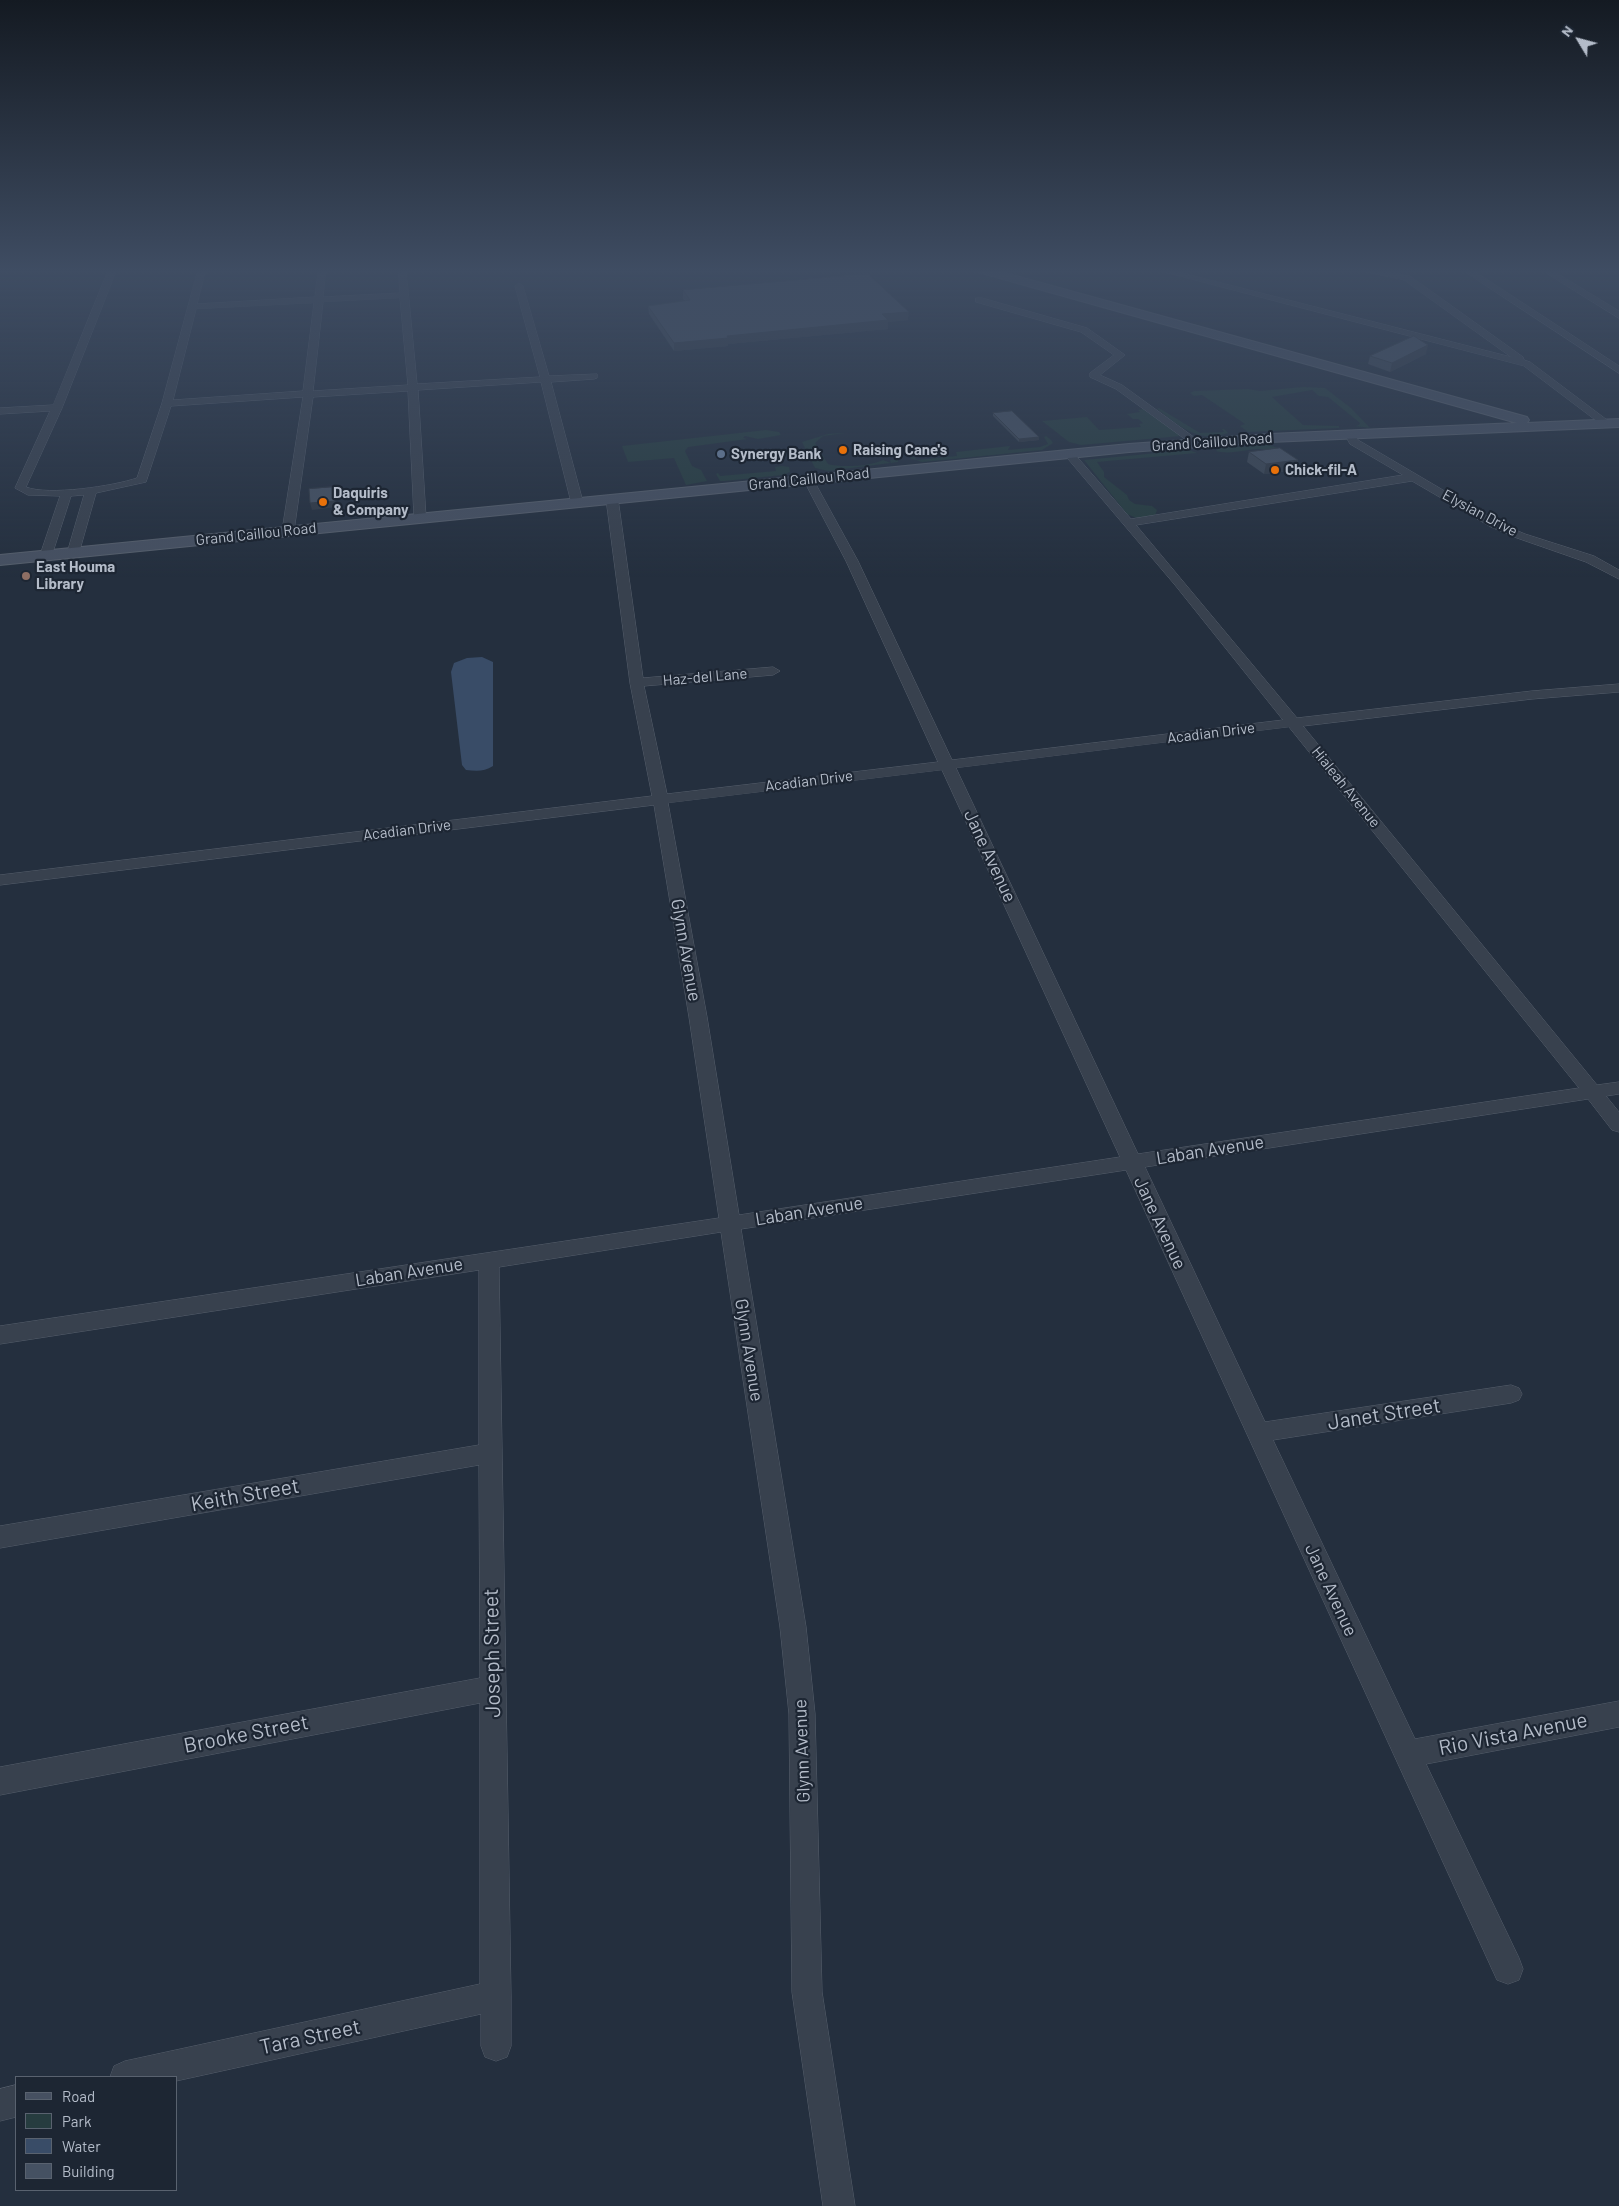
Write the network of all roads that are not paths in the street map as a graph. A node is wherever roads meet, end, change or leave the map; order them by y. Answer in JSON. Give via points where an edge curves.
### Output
{"nodes":[{"id":1,"x":72,"y":372,"type":"edge"},
{"id":2,"x":175,"y":372,"type":"edge"},
{"id":3,"x":310,"y":372,"type":"edge"},
{"id":4,"x":410,"y":372,"type":"edge"},
{"id":5,"x":543,"y":372,"type":"edge"},
{"id":6,"x":1097,"y":372,"type":"edge"},
{"id":7,"x":1350,"y":372,"type":"edge"},
{"id":8,"x":1538,"y":372,"type":"edge"},
{"id":9,"x":594,"y":376,"type":"dead end"},
{"id":10,"x":545,"y":378,"type":"junction"},
{"id":11,"x":411,"y":388,"type":"junction"},
{"id":12,"x":308,"y":394,"type":"junction"},
{"id":13,"x":167,"y":403,"type":"junction"},
{"id":14,"x":57,"y":408,"type":"junction"},
{"id":15,"x":0,"y":411,"type":"edge"},
{"id":16,"x":1612,"y":423,"type":"edge"},
{"id":17,"x":1532,"y":426,"type":"junction"},
{"id":18,"x":1350,"y":435,"type":"junction"},
{"id":19,"x":1197,"y":442,"type":"junction"},
{"id":20,"x":1068,"y":453,"type":"junction"},
{"id":21,"x":1414,"y":477,"type":"junction"},
{"id":22,"x":808,"y":479,"type":"junction"},
{"id":23,"x":91,"y":490,"type":"junction"},
{"id":24,"x":67,"y":492,"type":"junction"},
{"id":25,"x":612,"y":499,"type":"junction"},
{"id":26,"x":578,"y":502,"type":"junction"},
{"id":27,"x":420,"y":518,"type":"junction"},
{"id":28,"x":1127,"y":523,"type":"junction"},
{"id":29,"x":288,"y":531,"type":"junction"},
{"id":30,"x":73,"y":553,"type":"junction"},
{"id":31,"x":46,"y":555,"type":"junction"},
{"id":32,"x":0,"y":560,"type":"edge"},
{"id":33,"x":1619,"y":562,"type":"edge"},
{"id":34,"x":1602,"y":564,"type":"junction"},
{"id":35,"x":1619,"y":575,"type":"edge"},
{"id":36,"x":773,"y":671,"type":"dead end"},
{"id":37,"x":637,"y":683,"type":"junction"},
{"id":38,"x":1619,"y":688,"type":"edge"},
{"id":39,"x":1293,"y":723,"type":"junction"},
{"id":40,"x":947,"y":765,"type":"junction"},
{"id":41,"x":660,"y":799,"type":"junction"},
{"id":42,"x":0,"y":880,"type":"edge"},
{"id":43,"x":1619,"y":1088,"type":"edge"},
{"id":44,"x":1592,"y":1092,"type":"junction"},
{"id":45,"x":1619,"y":1125,"type":"edge"},
{"id":46,"x":1132,"y":1162,"type":"junction"},
{"id":47,"x":729,"y":1223,"type":"junction"},
{"id":48,"x":488,"y":1260,"type":"junction"},
{"id":49,"x":0,"y":1335,"type":"edge"},
{"id":50,"x":1511,"y":1394,"type":"dead end"},
{"id":51,"x":1258,"y":1433,"type":"junction"},
{"id":52,"x":490,"y":1453,"type":"junction"},
{"id":53,"x":0,"y":1537,"type":"edge"},
{"id":54,"x":492,"y":1688,"type":"junction"},
{"id":55,"x":1619,"y":1714,"type":"edge"},
{"id":56,"x":1408,"y":1754,"type":"junction"},
{"id":57,"x":0,"y":1781,"type":"edge"},
{"id":58,"x":1508,"y":1969,"type":"dead end"},
{"id":59,"x":496,"y":1996,"type":"junction"},
{"id":60,"x":496,"y":2046,"type":"dead end"},
{"id":61,"x":130,"y":2076,"type":"edge"},
{"id":62,"x":15,"y":2101,"type":"edge"},
{"id":63,"x":0,"y":2104,"type":"edge"},
{"id":64,"x":839,"y":2206,"type":"edge"}],
"edges":[{"from":1,"to":14,"type":"street"},
{"from":2,"to":13,"type":"street"},
{"from":3,"to":12,"type":"street"},
{"from":4,"to":11,"type":"street"},
{"from":5,"to":10,"type":"street"},
{"from":6,"to":19,"type":"street","via":[[1093,375],[1119,387]]},
{"from":7,"to":17,"type":"main road","via":[[1512,417]]},
{"from":8,"to":16,"type":"street"},
{"from":9,"to":10,"type":"street"},
{"from":10,"to":11,"type":"street"},
{"from":10,"to":26,"type":"street"},
{"from":11,"to":12,"type":"street"},
{"from":11,"to":27,"type":"street","via":[[416,424]]},
{"from":12,"to":13,"type":"street"},
{"from":12,"to":29,"type":"street"},
{"from":13,"to":23,"type":"street","via":[[142,480],[128,486]]},
{"from":14,"to":15,"type":"street"},
{"from":14,"to":24,"type":"street","via":[[20,488],[36,493]]},
{"from":16,"to":17,"type":"main road","name":"Grand Caillou Road"},
{"from":17,"to":18,"type":"main road","name":"Grand Caillou Road"},
{"from":18,"to":19,"type":"main road","name":"Grand Caillou Road"},
{"from":18,"to":21,"type":"street","name":"Elysian Drive","via":[[1354,442]]},
{"from":19,"to":20,"type":"main road","name":"Grand Caillou Road"},
{"from":20,"to":22,"type":"main road","name":"Grand Caillou Road"},
{"from":20,"to":28,"type":"street","name":"Hialeah Avenue"},
{"from":21,"to":28,"type":"street"},
{"from":21,"to":34,"type":"street","name":"Elysian Drive","via":[[1505,529]]},
{"from":22,"to":25,"type":"main road","name":"Grand Caillou Road"},
{"from":22,"to":40,"type":"street","name":"Jane Avenue","via":[[852,561]]},
{"from":23,"to":24,"type":"street"},
{"from":23,"to":30,"type":"street"},
{"from":24,"to":31,"type":"street"},
{"from":25,"to":26,"type":"main road","name":"Grand Caillou Road"},
{"from":25,"to":37,"type":"street","name":"Glynn Avenue"},
{"from":26,"to":27,"type":"main road","name":"Grand Caillou Road"},
{"from":27,"to":29,"type":"main road","name":"Grand Caillou Road"},
{"from":28,"to":39,"type":"street","name":"Hialeah Avenue"},
{"from":29,"to":30,"type":"main road","name":"Grand Caillou Road"},
{"from":30,"to":31,"type":"main road","name":"Grand Caillou Road"},
{"from":31,"to":32,"type":"main road","name":"Grand Caillou Road"},
{"from":33,"to":34,"type":"street"},
{"from":34,"to":35,"type":"street","name":"Elysian Drive"},
{"from":36,"to":37,"type":"street","name":"Haz-del Lane"},
{"from":37,"to":41,"type":"street","name":"Glynn Avenue"},
{"from":38,"to":39,"type":"street","name":"Acadian Drive","via":[[1532,694]]},
{"from":39,"to":40,"type":"street","name":"Acadian Drive"},
{"from":39,"to":44,"type":"street","name":"Hialeah Avenue"},
{"from":40,"to":41,"type":"street","name":"Acadian Drive"},
{"from":40,"to":46,"type":"street","name":"Jane Avenue"},
{"from":41,"to":42,"type":"street","name":"Acadian Drive"},
{"from":41,"to":47,"type":"street","name":"Glynn Avenue"},
{"from":43,"to":44,"type":"street","name":"Laban Avenue"},
{"from":44,"to":45,"type":"street","name":"Hialeah Avenue"},
{"from":44,"to":46,"type":"street","name":"Laban Avenue"},
{"from":46,"to":47,"type":"street","name":"Laban Avenue"},
{"from":46,"to":51,"type":"street","name":"Jane Avenue"},
{"from":47,"to":48,"type":"street","name":"Laban Avenue"},
{"from":47,"to":64,"type":"street","name":"Glynn Avenue","via":[[793,1627],[802,1714],[807,1992]]},
{"from":48,"to":49,"type":"street","name":"Laban Avenue"},
{"from":48,"to":52,"type":"street","name":"Joseph Street"},
{"from":50,"to":51,"type":"street","name":"Janet Street"},
{"from":51,"to":56,"type":"street","name":"Jane Avenue"},
{"from":52,"to":53,"type":"street","name":"Keith Street"},
{"from":52,"to":54,"type":"street","name":"Joseph Street"},
{"from":54,"to":57,"type":"street","name":"Brooke Street"},
{"from":54,"to":59,"type":"street","name":"Joseph Street"},
{"from":55,"to":56,"type":"street","name":"Rio Vista Avenue"},
{"from":56,"to":58,"type":"street","name":"Jane Avenue"},
{"from":59,"to":60,"type":"street","name":"Joseph Street"},
{"from":59,"to":61,"type":"street","name":"Tara Street"},
{"from":62,"to":63,"type":"street"}]}
